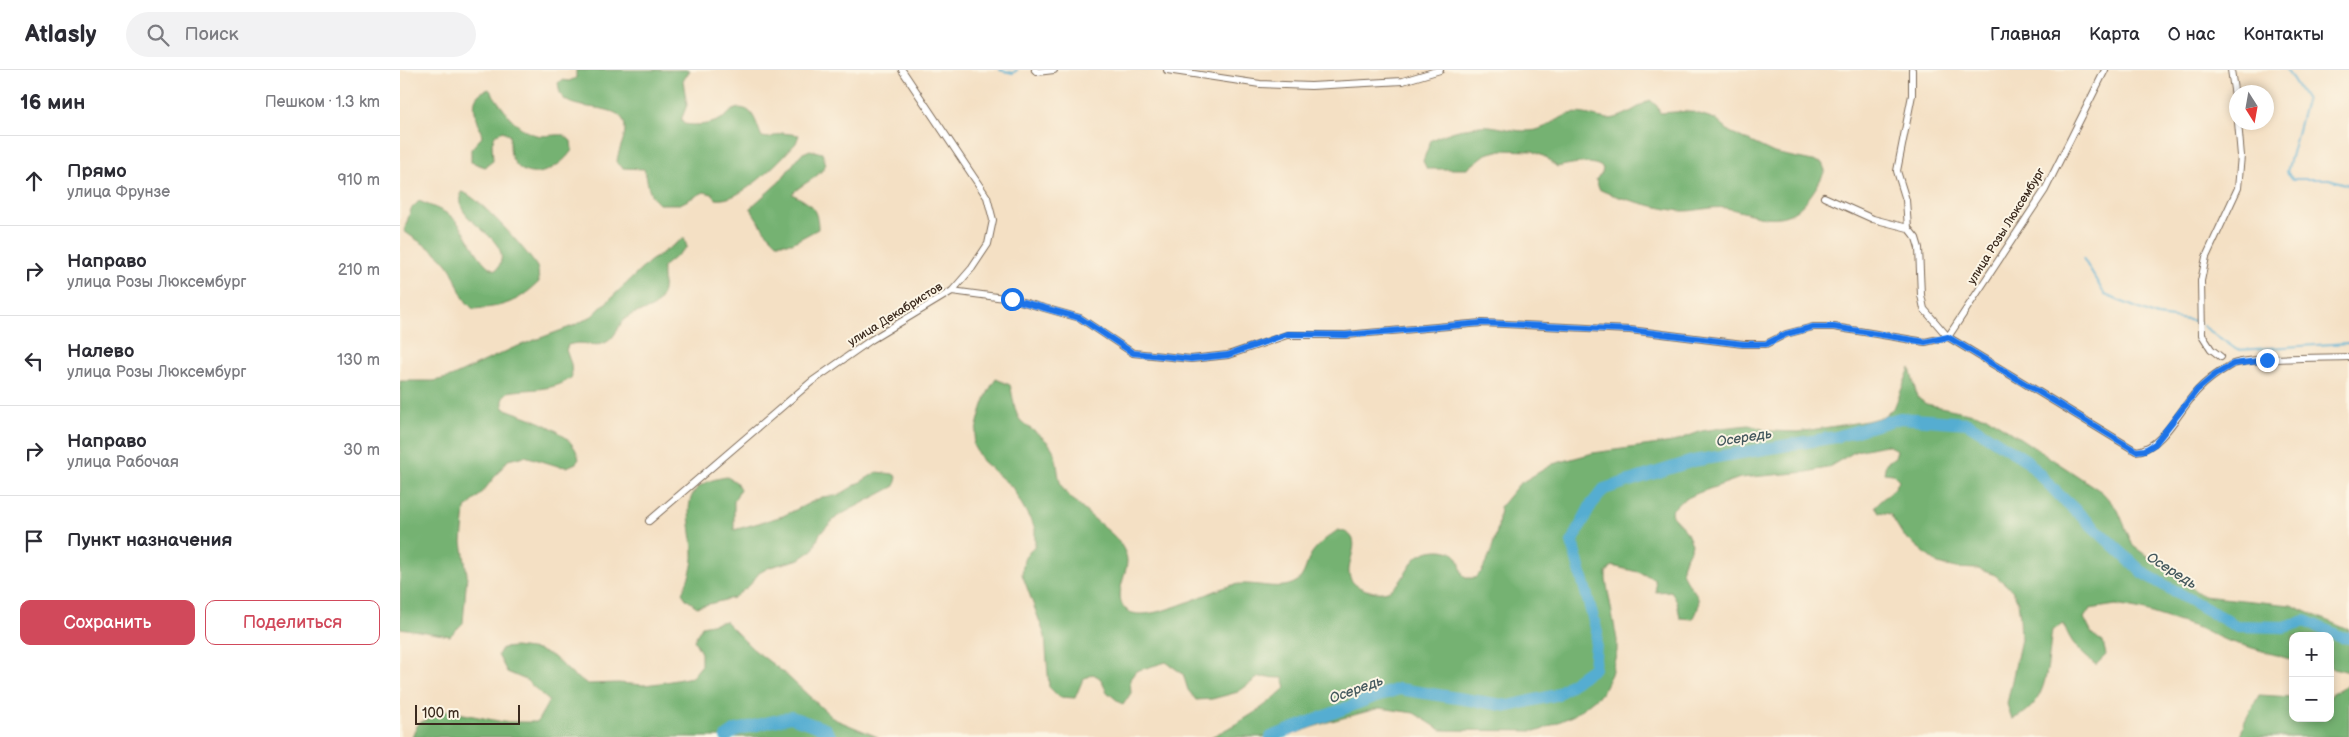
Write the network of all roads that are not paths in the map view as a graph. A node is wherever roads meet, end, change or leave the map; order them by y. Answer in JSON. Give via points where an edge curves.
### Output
{"nodes":[{"id":1,"x":902,"y":70,"type":"edge"},
{"id":2,"x":1034,"y":70,"type":"edge"},
{"id":3,"x":1054,"y":70,"type":"edge"},
{"id":4,"x":1167,"y":70,"type":"edge"},
{"id":5,"x":1440,"y":70,"type":"edge"},
{"id":6,"x":1912,"y":70,"type":"edge"},
{"id":7,"x":2105,"y":70,"type":"edge"},
{"id":8,"x":2231,"y":70,"type":"edge"},
{"id":9,"x":2233,"y":85,"type":"edge"},
{"id":10,"x":2239,"y":130,"type":"edge"},
{"id":11,"x":1824,"y":197,"type":"dead end"},
{"id":12,"x":1908,"y":228,"type":"junction"},
{"id":13,"x":952,"y":291,"type":"junction"},
{"id":14,"x":1948,"y":337,"type":"junction"},
{"id":15,"x":2221,"y":357,"type":"dead end"},
{"id":16,"x":2349,"y":357,"type":"edge"},
{"id":17,"x":649,"y":521,"type":"dead end"}],
"edges":[{"from":1,"to":13,"type":"street","name":"улица Декабристов","via":[[987,197],[993,220],[988,244]]},
{"from":2,"to":3,"type":"street"},
{"from":4,"to":5,"type":"street","via":[[1260,84],[1311,86],[1403,81]]},
{"from":6,"to":12,"type":"street","via":[[1912,95],[1897,171],[1906,200]]},
{"from":7,"to":14,"type":"street","name":"улица Розы Люксембург","via":[[2045,190]]},
{"from":8,"to":9,"type":"street"},
{"from":10,"to":15,"type":"street","via":[[2241,156],[2238,188],[2206,258],[2201,282],[2202,335]]},
{"from":11,"to":12,"type":"street","via":[[1873,219]]},
{"from":12,"to":14,"type":"street","via":[[1919,248],[1924,309]]},
{"from":13,"to":14,"type":"street","via":[[1012,299],[1080,318],[1133,353],[1191,359],[1228,355],[1287,334],[1346,335],[1482,323],[1630,330],[1743,344],[1766,344],[1786,334],[1813,327],[1834,327],[1925,342]]},
{"from":13,"to":17,"type":"street","name":"улица Декабристов","via":[[871,340],[811,382]]},
{"from":14,"to":16,"type":"street","via":[[2136,451],[2155,444],[2197,390],[2233,364]]}]}
